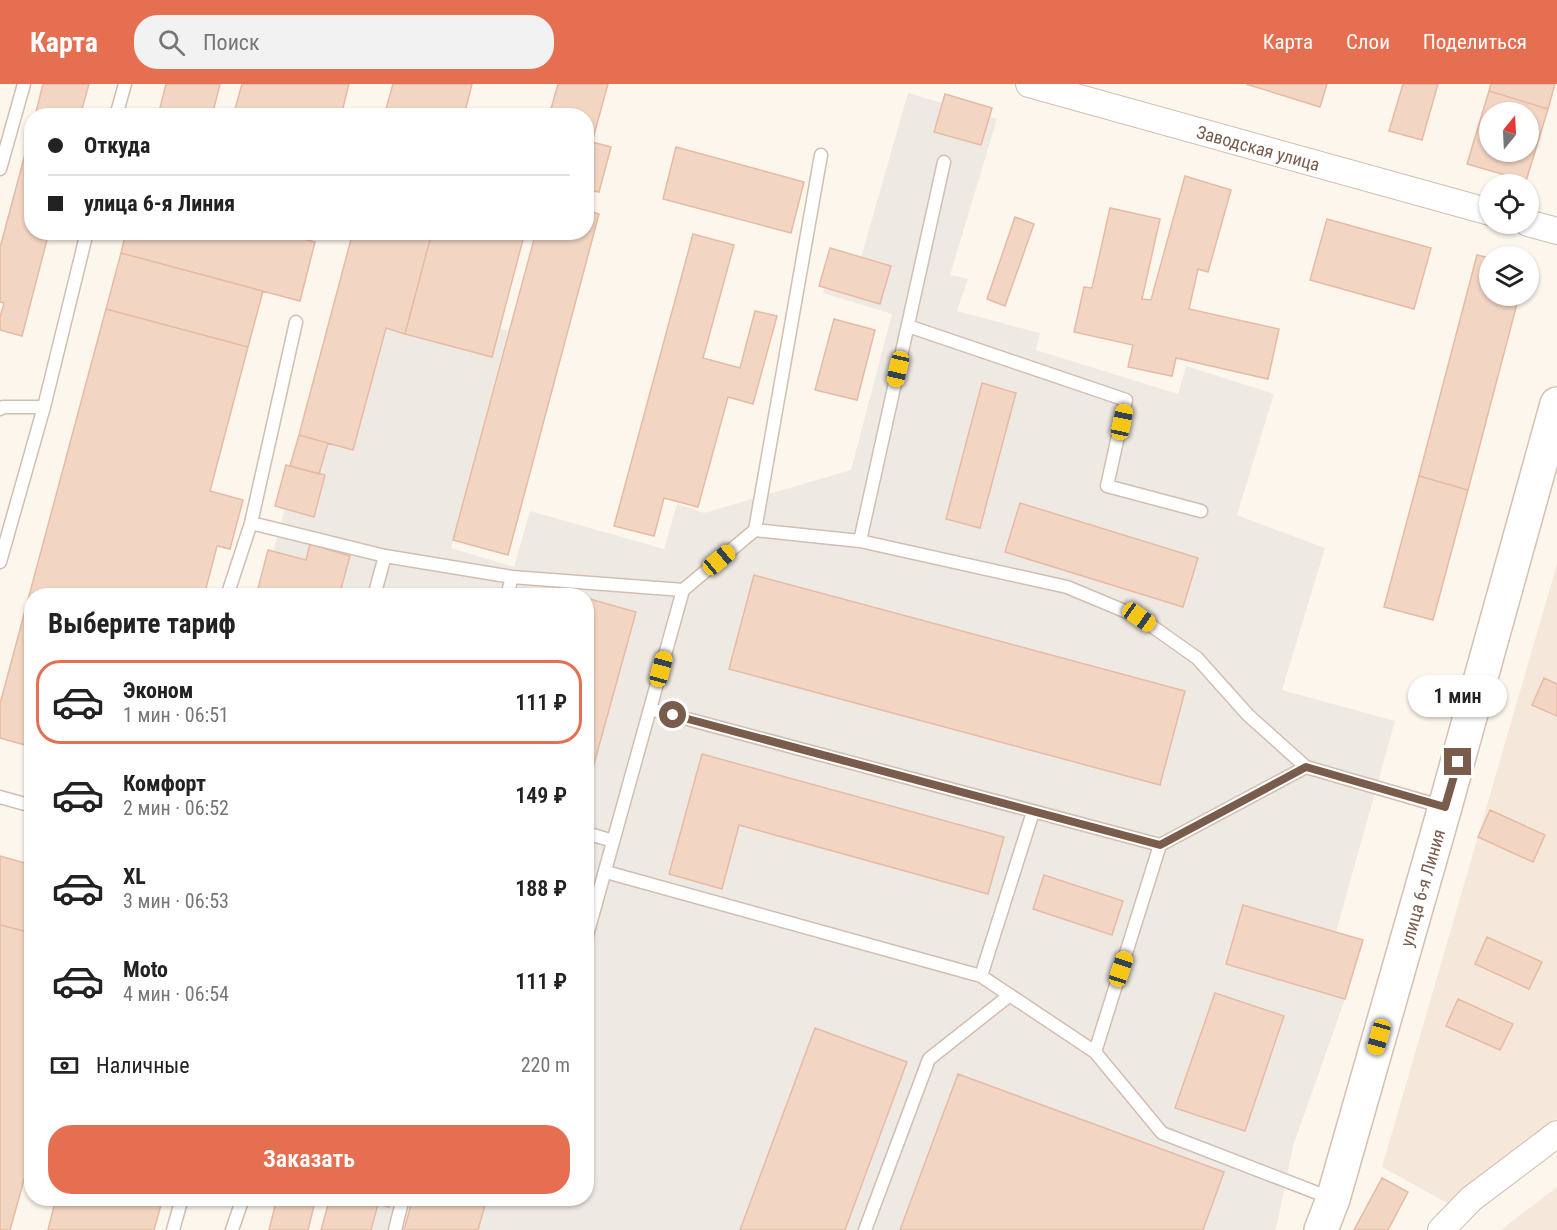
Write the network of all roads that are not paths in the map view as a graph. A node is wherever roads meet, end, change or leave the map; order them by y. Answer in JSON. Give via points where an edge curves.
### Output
{"nodes":[{"id":1,"x":24,"y":84,"type":"edge"},
{"id":2,"x":125,"y":84,"type":"edge"},
{"id":3,"x":1029,"y":84,"type":"edge"},
{"id":4,"x":118,"y":108,"type":"edge"},
{"id":5,"x":821,"y":155,"type":"dead end"},
{"id":6,"x":944,"y":162,"type":"dead end"},
{"id":7,"x":0,"y":168,"type":"edge"},
{"id":8,"x":1479,"y":209,"type":"edge"},
{"id":9,"x":1539,"y":226,"type":"edge"},
{"id":10,"x":1557,"y":231,"type":"edge"},
{"id":11,"x":85,"y":240,"type":"edge"},
{"id":12,"x":296,"y":321,"type":"dead end"},
{"id":13,"x":908,"y":326,"type":"junction"},
{"id":14,"x":1557,"y":404,"type":"edge"},
{"id":15,"x":1,"y":406,"type":"edge"},
{"id":16,"x":44,"y":407,"type":"junction"},
{"id":17,"x":1201,"y":511,"type":"dead end"},
{"id":18,"x":251,"y":523,"type":"junction"},
{"id":19,"x":755,"y":530,"type":"junction"},
{"id":20,"x":860,"y":541,"type":"junction"},
{"id":21,"x":385,"y":556,"type":"junction"},
{"id":22,"x":0,"y":562,"type":"edge"},
{"id":23,"x":512,"y":577,"type":"junction"},
{"id":24,"x":230,"y":588,"type":"edge"},
{"id":25,"x":376,"y":588,"type":"edge"},
{"id":26,"x":509,"y":588,"type":"edge"},
{"id":27,"x":683,"y":590,"type":"junction"},
{"id":28,"x":650,"y":709,"type":"junction"},
{"id":29,"x":1306,"y":767,"type":"junction"},
{"id":30,"x":0,"y":797,"type":"edge"},
{"id":31,"x":24,"y":804,"type":"edge"},
{"id":32,"x":1445,"y":807,"type":"junction"},
{"id":33,"x":1033,"y":812,"type":"junction"},
{"id":34,"x":594,"y":835,"type":"edge"},
{"id":35,"x":613,"y":841,"type":"junction"},
{"id":36,"x":1160,"y":845,"type":"junction"},
{"id":37,"x":606,"y":872,"type":"junction"},
{"id":38,"x":594,"y":912,"type":"edge"},
{"id":39,"x":981,"y":976,"type":"junction"},
{"id":40,"x":1010,"y":995,"type":"junction"},
{"id":41,"x":1095,"y":1052,"type":"junction"},
{"id":42,"x":1557,"y":1134,"type":"edge"},
{"id":43,"x":1333,"y":1198,"type":"junction"},
{"id":44,"x":180,"y":1206,"type":"edge"},
{"id":45,"x":240,"y":1206,"type":"edge"},
{"id":46,"x":401,"y":1206,"type":"edge"},
{"id":47,"x":173,"y":1230,"type":"edge"},
{"id":48,"x":232,"y":1230,"type":"edge"},
{"id":49,"x":395,"y":1230,"type":"edge"},
{"id":50,"x":865,"y":1230,"type":"edge"},
{"id":51,"x":1321,"y":1230,"type":"edge"},
{"id":52,"x":1441,"y":1230,"type":"edge"}],
"edges":[{"from":1,"to":7,"type":"lane"},
{"from":2,"to":4,"type":"lane"},
{"from":3,"to":8,"type":"street","name":"Заводская улица"},
{"from":5,"to":19,"type":"lane"},
{"from":6,"to":13,"type":"lane"},
{"from":9,"to":10,"type":"street"},
{"from":11,"to":16,"type":"lane"},
{"from":12,"to":18,"type":"lane"},
{"from":13,"to":17,"type":"lane","via":[[1126,400],[1107,486]]},
{"from":13,"to":20,"type":"lane"},
{"from":14,"to":32,"type":"street","name":"улица 6-я Линия"},
{"from":15,"to":16,"type":"lane"},
{"from":16,"to":22,"type":"lane"},
{"from":18,"to":21,"type":"lane"},
{"from":18,"to":24,"type":"lane"},
{"from":19,"to":20,"type":"lane"},
{"from":19,"to":27,"type":"lane"},
{"from":20,"to":29,"type":"lane","via":[[1068,587],[1139,617],[1197,658],[1248,715]]},
{"from":21,"to":23,"type":"lane"},
{"from":21,"to":25,"type":"lane"},
{"from":23,"to":26,"type":"lane"},
{"from":23,"to":27,"type":"lane"},
{"from":27,"to":28,"type":"lane"},
{"from":28,"to":33,"type":"lane"},
{"from":28,"to":35,"type":"lane"},
{"from":29,"to":32,"type":"lane"},
{"from":29,"to":36,"type":"lane"},
{"from":30,"to":31,"type":"lane"},
{"from":32,"to":43,"type":"street","name":"улица 6-я Линия"},
{"from":33,"to":36,"type":"lane"},
{"from":33,"to":39,"type":"lane"},
{"from":34,"to":35,"type":"lane"},
{"from":35,"to":37,"type":"lane"},
{"from":36,"to":41,"type":"lane"},
{"from":37,"to":38,"type":"lane"},
{"from":37,"to":39,"type":"lane"},
{"from":39,"to":40,"type":"lane"},
{"from":40,"to":41,"type":"lane"},
{"from":40,"to":50,"type":"lane","via":[[929,1059]]},
{"from":41,"to":43,"type":"lane","via":[[1162,1133]]},
{"from":42,"to":52,"type":"street","via":[[1471,1199]]},
{"from":43,"to":51,"type":"street","name":"улица 6-я Линия"},
{"from":44,"to":47,"type":"lane"},
{"from":45,"to":48,"type":"lane"},
{"from":46,"to":49,"type":"lane"}]}
